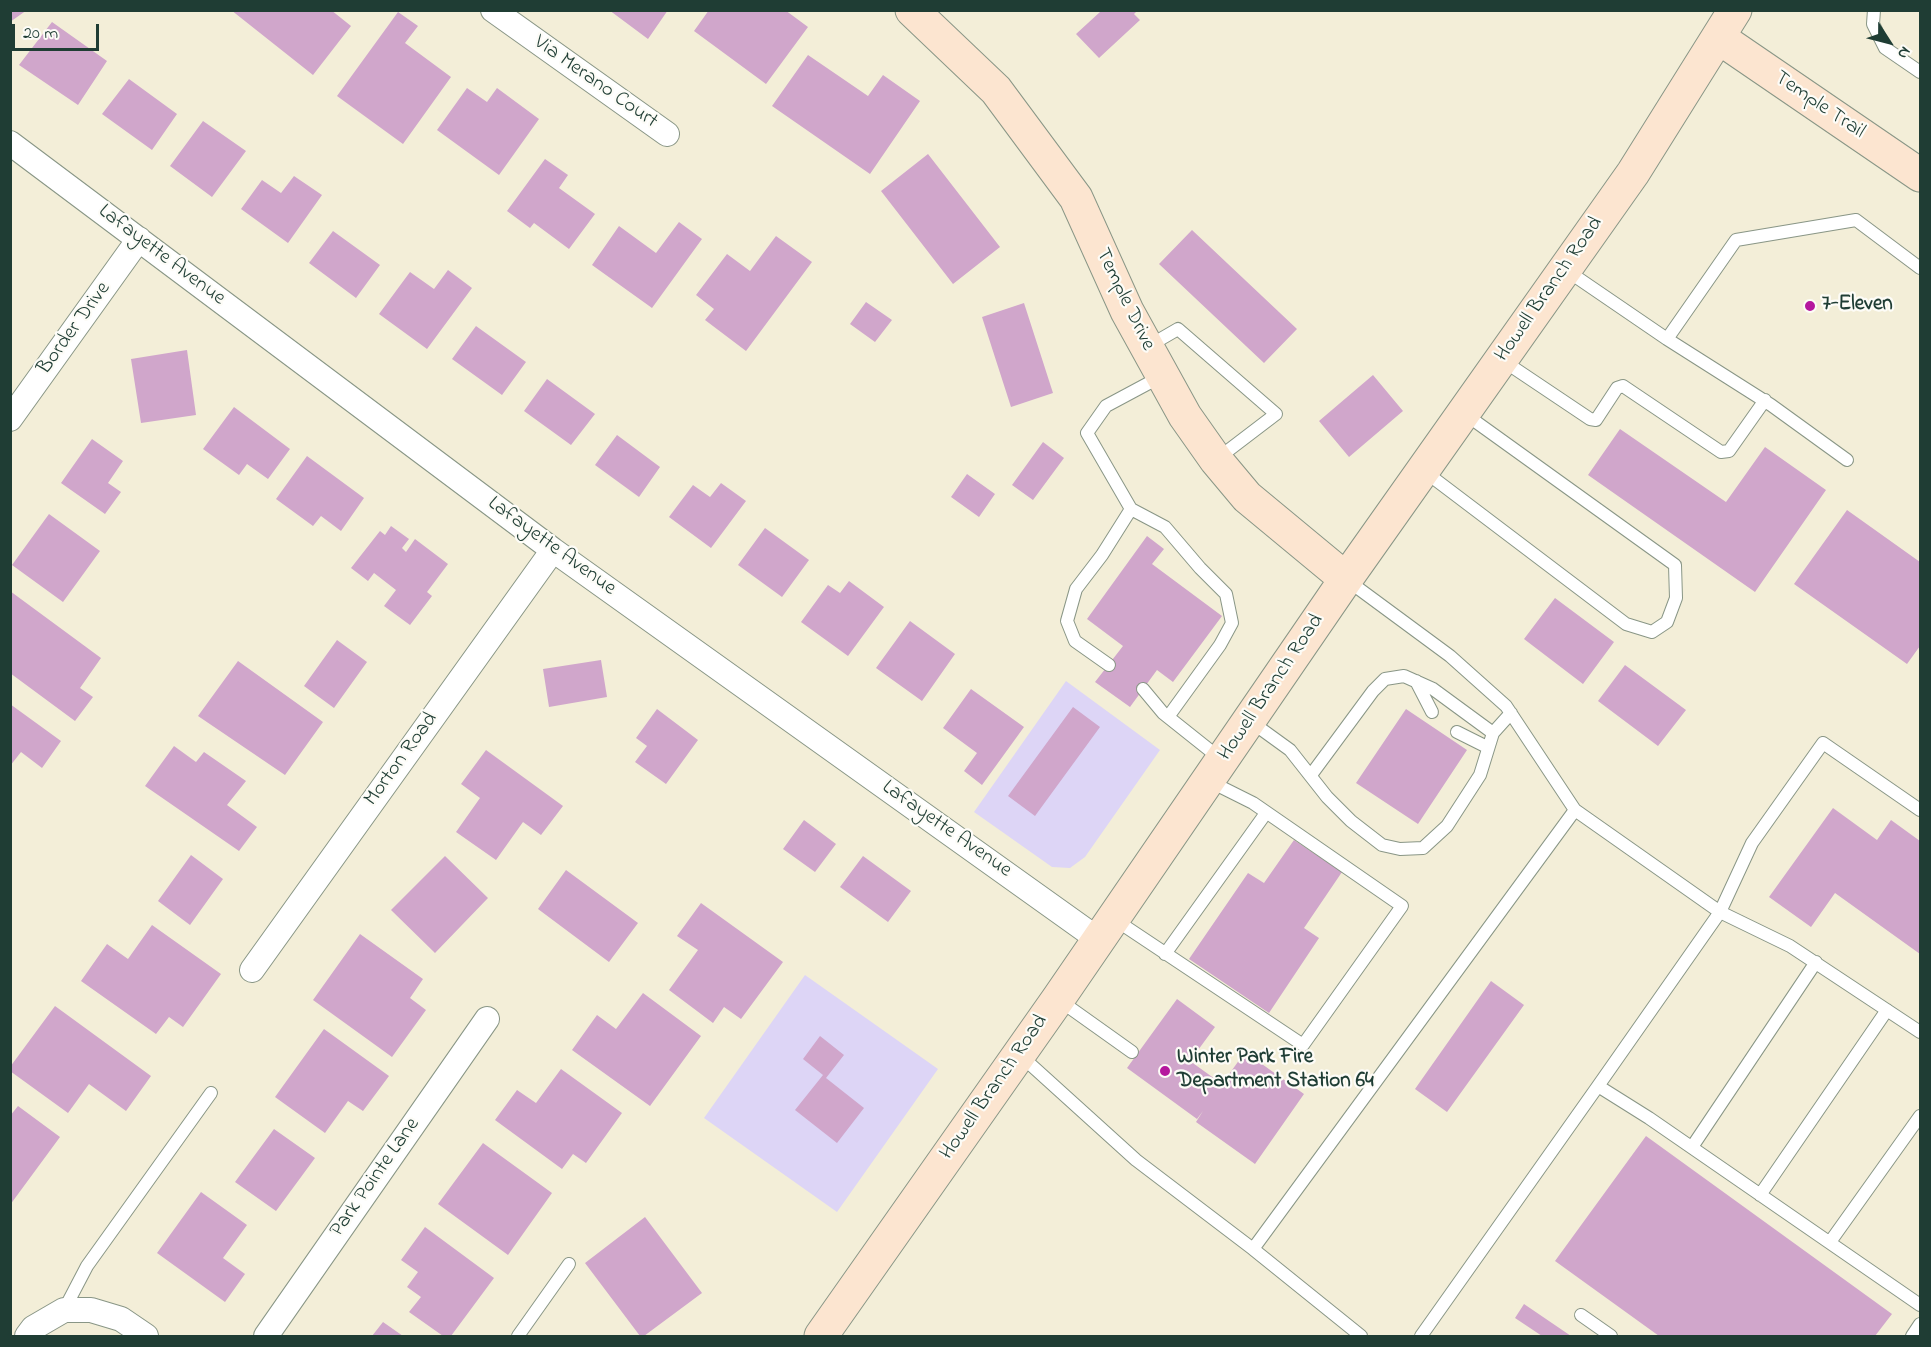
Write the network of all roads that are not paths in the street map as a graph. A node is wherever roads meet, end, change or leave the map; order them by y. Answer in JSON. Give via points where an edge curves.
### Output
{"nodes":[{"id":1,"x":493,"y":10,"type":"edge"},
{"id":2,"x":912,"y":10,"type":"edge"},
{"id":3,"x":1875,"y":10,"type":"edge"},
{"id":4,"x":1725,"y":19,"type":"edge"},
{"id":5,"x":1920,"y":72,"type":"edge"},
{"id":6,"x":667,"y":134,"type":"dead end"},
{"id":7,"x":10,"y":143,"type":"edge"},
{"id":8,"x":1920,"y":175,"type":"edge"},
{"id":9,"x":139,"y":239,"type":"junction"},
{"id":10,"x":1920,"y":268,"type":"edge"},
{"id":11,"x":1565,"y":269,"type":"junction"},
{"id":12,"x":1667,"y":339,"type":"junction"},
{"id":13,"x":1147,"y":347,"type":"junction"},
{"id":14,"x":1502,"y":359,"type":"junction"},
{"id":15,"x":1163,"y":376,"type":"junction"},
{"id":16,"x":1765,"y":400,"type":"junction"},
{"id":17,"x":1463,"y":413,"type":"junction"},
{"id":18,"x":10,"y":418,"type":"edge"},
{"id":19,"x":1216,"y":460,"type":"junction"},
{"id":20,"x":1846,"y":460,"type":"dead end"},
{"id":21,"x":1423,"y":471,"type":"junction"},
{"id":22,"x":1131,"y":508,"type":"junction"},
{"id":23,"x":553,"y":550,"type":"junction"},
{"id":24,"x":1346,"y":579,"type":"junction"},
{"id":25,"x":1109,"y":665,"type":"dead end"},
{"id":26,"x":1416,"y":681,"type":"junction"},
{"id":27,"x":1143,"y":689,"type":"dead end"},
{"id":28,"x":1432,"y":711,"type":"dead end"},
{"id":29,"x":1510,"y":713,"type":"junction"},
{"id":30,"x":1168,"y":717,"type":"junction"},
{"id":31,"x":1249,"y":720,"type":"junction"},
{"id":32,"x":1457,"y":732,"type":"dead end"},
{"id":33,"x":1493,"y":733,"type":"junction"},
{"id":34,"x":1487,"y":747,"type":"junction"},
{"id":35,"x":1215,"y":770,"type":"junction"},
{"id":36,"x":1311,"y":775,"type":"junction"},
{"id":37,"x":1575,"y":810,"type":"junction"},
{"id":38,"x":1920,"y":810,"type":"edge"},
{"id":39,"x":1266,"y":813,"type":"junction"},
{"id":40,"x":1720,"y":912,"type":"junction"},
{"id":41,"x":1106,"y":929,"type":"junction"},
{"id":42,"x":1165,"y":954,"type":"junction"},
{"id":43,"x":1816,"y":963,"type":"junction"},
{"id":44,"x":252,"y":970,"type":"dead end"},
{"id":45,"x":1058,"y":999,"type":"junction"},
{"id":46,"x":1887,"y":1010,"type":"junction"},
{"id":47,"x":487,"y":1019,"type":"dead end"},
{"id":48,"x":1920,"y":1032,"type":"edge"},
{"id":49,"x":1132,"y":1052,"type":"dead end"},
{"id":50,"x":1019,"y":1054,"type":"junction"},
{"id":51,"x":1598,"y":1086,"type":"junction"},
{"id":52,"x":211,"y":1093,"type":"dead end"},
{"id":53,"x":1920,"y":1116,"type":"edge"},
{"id":54,"x":1692,"y":1147,"type":"junction"},
{"id":55,"x":1760,"y":1194,"type":"junction"},
{"id":56,"x":1830,"y":1242,"type":"junction"},
{"id":57,"x":1253,"y":1249,"type":"junction"},
{"id":58,"x":569,"y":1264,"type":"dead end"},
{"id":59,"x":1920,"y":1305,"type":"edge"},
{"id":60,"x":64,"y":1310,"type":"junction"},
{"id":61,"x":1581,"y":1315,"type":"dead end"},
{"id":62,"x":1920,"y":1324,"type":"edge"},
{"id":63,"x":27,"y":1336,"type":"edge"},
{"id":64,"x":146,"y":1336,"type":"edge"},
{"id":65,"x":266,"y":1336,"type":"edge"},
{"id":66,"x":518,"y":1336,"type":"edge"},
{"id":67,"x":821,"y":1336,"type":"edge"},
{"id":68,"x":1361,"y":1336,"type":"edge"},
{"id":69,"x":1421,"y":1336,"type":"edge"},
{"id":70,"x":1611,"y":1336,"type":"edge"},
{"id":71,"x":1911,"y":1336,"type":"edge"}],
"edges":[{"from":1,"to":6,"type":"street","name":"Via Merano Court"},
{"from":2,"to":13,"type":"main road","name":"Temple Drive","via":[[996,90],[1076,198],[1126,311]]},
{"from":3,"to":5,"type":"lane","via":[[1873,24],[1885,48]]},
{"from":4,"to":8,"type":"main road","name":"Temple Trail"},
{"from":4,"to":11,"type":"main road","name":"Howell Branch Road","via":[[1633,173]]},
{"from":7,"to":9,"type":"street","name":"Lafayette Avenue"},
{"from":9,"to":18,"type":"street","name":"Border Drive"},
{"from":9,"to":23,"type":"street","name":"Lafayette Avenue"},
{"from":10,"to":12,"type":"lane","via":[[1856,220],[1736,240]]},
{"from":11,"to":12,"type":"lane"},
{"from":11,"to":14,"type":"main road","name":"Howell Branch Road"},
{"from":12,"to":16,"type":"lane"},
{"from":13,"to":15,"type":"main road","name":"Temple Drive"},
{"from":13,"to":19,"type":"lane","via":[[1178,329],[1276,414]]},
{"from":14,"to":16,"type":"lane","via":[[1590,420],[1596,420],[1617,388],[1623,386],[1721,452],[1729,451]]},
{"from":14,"to":17,"type":"main road","name":"Howell Branch Road"},
{"from":15,"to":19,"type":"main road","name":"Temple Drive"},
{"from":15,"to":22,"type":"lane","via":[[1106,406],[1087,433]]},
{"from":16,"to":20,"type":"lane"},
{"from":17,"to":21,"type":"main road","name":"Howell Branch Road"},
{"from":17,"to":21,"type":"lane","via":[[1675,566],[1676,598],[1666,622],[1652,632],[1626,624]]},
{"from":19,"to":24,"type":"main road","name":"Temple Drive","via":[[1247,497]]},
{"from":21,"to":24,"type":"main road","name":"Howell Branch Road"},
{"from":22,"to":25,"type":"lane","via":[[1076,589],[1067,621],[1075,641]]},
{"from":22,"to":30,"type":"lane","via":[[1165,527],[1226,594],[1232,623]]},
{"from":23,"to":41,"type":"street","name":"Lafayette Avenue"},
{"from":23,"to":44,"type":"street","name":"Morton Road"},
{"from":24,"to":29,"type":"lane","via":[[1450,656]]},
{"from":24,"to":31,"type":"main road","name":"Howell Branch Road"},
{"from":26,"to":28,"type":"lane"},
{"from":26,"to":33,"type":"lane"},
{"from":26,"to":36,"type":"lane","via":[[1404,676],[1385,679]]},
{"from":27,"to":30,"type":"lane"},
{"from":29,"to":33,"type":"lane"},
{"from":29,"to":37,"type":"lane"},
{"from":30,"to":35,"type":"lane"},
{"from":31,"to":35,"type":"main road","name":"Howell Branch Road"},
{"from":31,"to":36,"type":"lane","via":[[1290,750]]},
{"from":32,"to":34,"type":"lane"},
{"from":33,"to":34,"type":"lane"},
{"from":34,"to":36,"type":"lane","via":[[1480,776],[1446,826],[1423,848],[1400,849],[1382,844],[1344,814]]},
{"from":35,"to":39,"type":"lane"},
{"from":35,"to":41,"type":"main road","name":"Howell Branch Road"},
{"from":37,"to":40,"type":"lane"},
{"from":37,"to":57,"type":"lane"},
{"from":38,"to":40,"type":"lane","via":[[1823,743],[1752,843]]},
{"from":39,"to":42,"type":"lane"},
{"from":39,"to":42,"type":"lane","via":[[1402,906],[1303,1045]]},
{"from":40,"to":43,"type":"lane"},
{"from":40,"to":51,"type":"lane"},
{"from":41,"to":42,"type":"lane"},
{"from":41,"to":45,"type":"main road","name":"Howell Branch Road"},
{"from":43,"to":46,"type":"lane"},
{"from":43,"to":54,"type":"lane"},
{"from":45,"to":49,"type":"lane"},
{"from":45,"to":50,"type":"main road","name":"Howell Branch Road"},
{"from":46,"to":48,"type":"lane"},
{"from":46,"to":55,"type":"lane"},
{"from":47,"to":65,"type":"street","name":"Park Pointe Lane"},
{"from":50,"to":57,"type":"lane","via":[[1136,1160]]},
{"from":50,"to":67,"type":"main road","name":"Howell Branch Road"},
{"from":51,"to":54,"type":"lane"},
{"from":51,"to":69,"type":"lane"},
{"from":52,"to":60,"type":"lane","via":[[87,1266]]},
{"from":53,"to":56,"type":"lane"},
{"from":54,"to":55,"type":"lane"},
{"from":55,"to":56,"type":"lane"},
{"from":56,"to":59,"type":"lane"},
{"from":57,"to":68,"type":"lane"},
{"from":58,"to":66,"type":"lane"},
{"from":60,"to":63,"type":"street","via":[[33,1328]]},
{"from":60,"to":64,"type":"street","via":[[91,1310],[121,1319]]},
{"from":61,"to":70,"type":"lane"},
{"from":62,"to":71,"type":"lane"}]}
